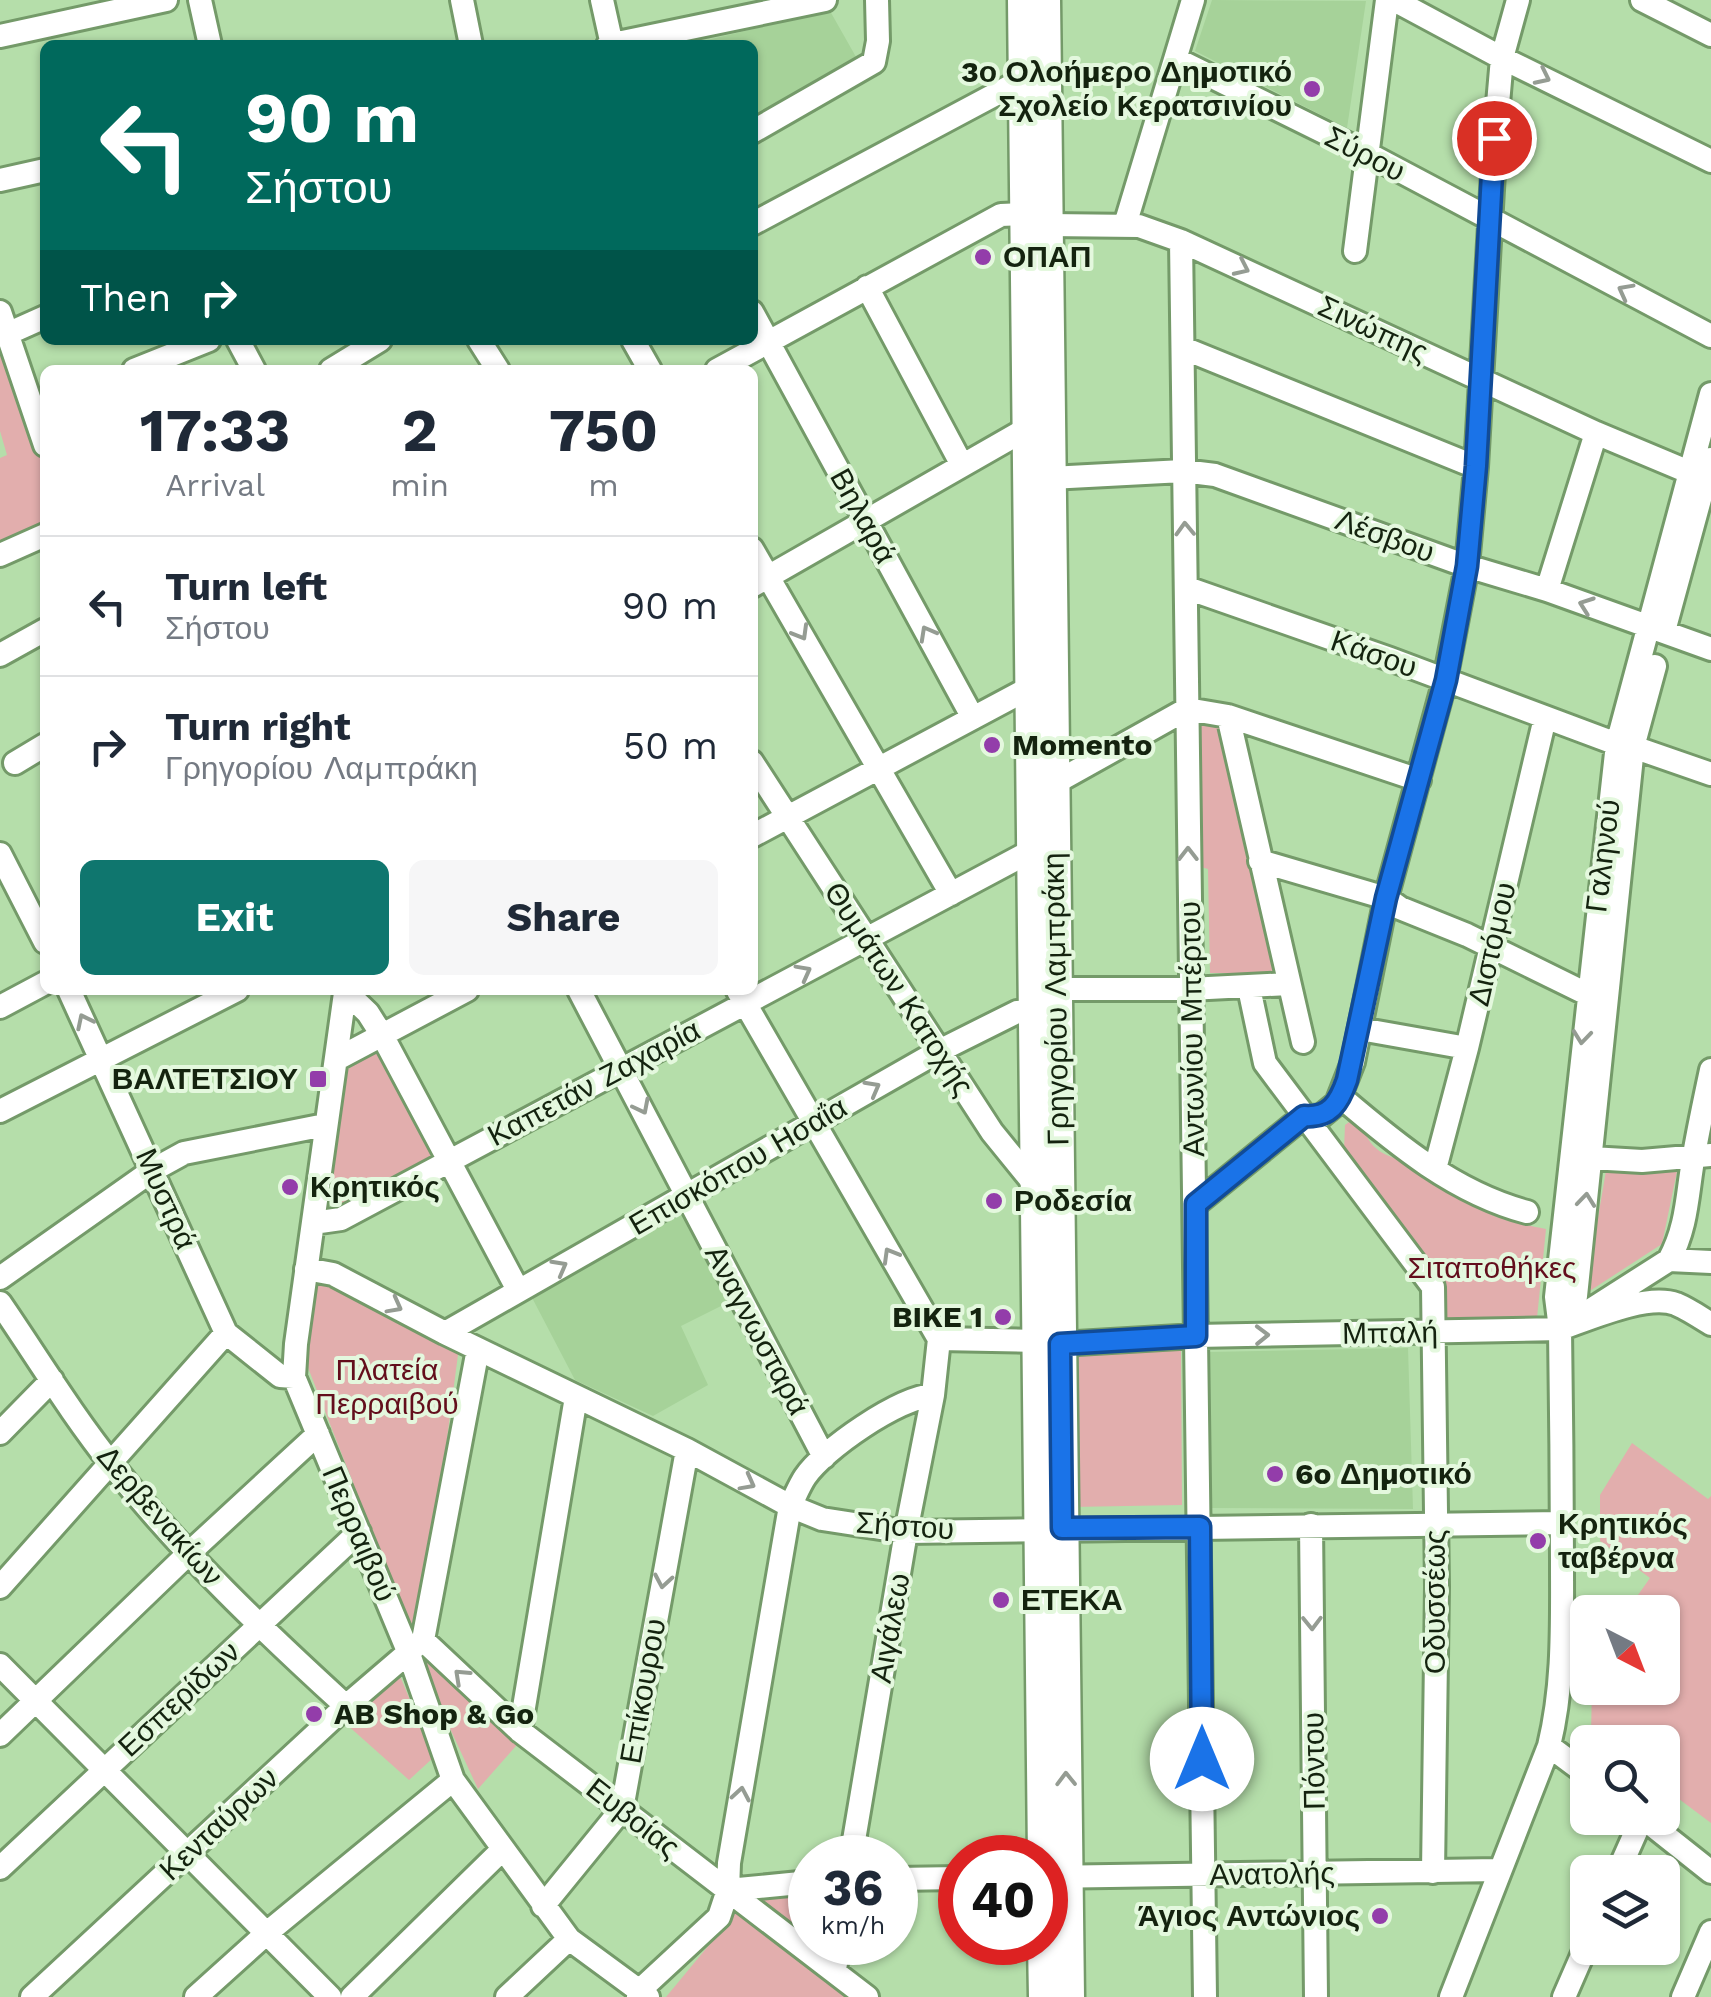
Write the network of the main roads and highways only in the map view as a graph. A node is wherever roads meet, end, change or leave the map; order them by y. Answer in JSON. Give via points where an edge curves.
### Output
{"nodes":[{"id":1,"x":1023,"y":0,"type":"edge"},
{"id":2,"x":1045,"y":0,"type":"edge"},
{"id":3,"x":1037,"y":219,"type":"junction"},
{"id":4,"x":1045,"y":1000,"type":"junction"},
{"id":5,"x":1052,"y":1528,"type":"junction"},
{"id":6,"x":1044,"y":1835,"type":"edge"},
{"id":7,"x":1056,"y":1835,"type":"edge"},
{"id":8,"x":1043,"y":1965,"type":"edge"},
{"id":9,"x":1066,"y":1965,"type":"edge"},
{"id":10,"x":1044,"y":1997,"type":"edge"},
{"id":11,"x":1069,"y":1997,"type":"edge"}],
"edges":[{"from":1,"to":3,"type":"main road","name":"Γρηγορίου Λαμπράκη"},
{"from":2,"to":3,"type":"main road","name":"Γρηγορίου Λαμπράκη"},
{"from":3,"to":4,"type":"main road","name":"Γρηγορίου Λαμπράκη","via":[[1050,478],[1054,784]]},
{"from":3,"to":4,"type":"main road","name":"Γρηγορίου Λαμπράκη","via":[[1028,428],[1033,850]]},
{"from":4,"to":5,"type":"main road","name":"Γρηγορίου Λαμπράκη"},
{"from":5,"to":6,"type":"main road","name":"Γρηγορίου Λαμπράκη"},
{"from":7,"to":5,"type":"main road","name":"Γρηγορίου Λαμπράκη","one_way":true},
{"from":8,"to":10,"type":"main road"},
{"from":9,"to":11,"type":"main road","name":"Γρηγορίου Λαμπράκη"}]}
